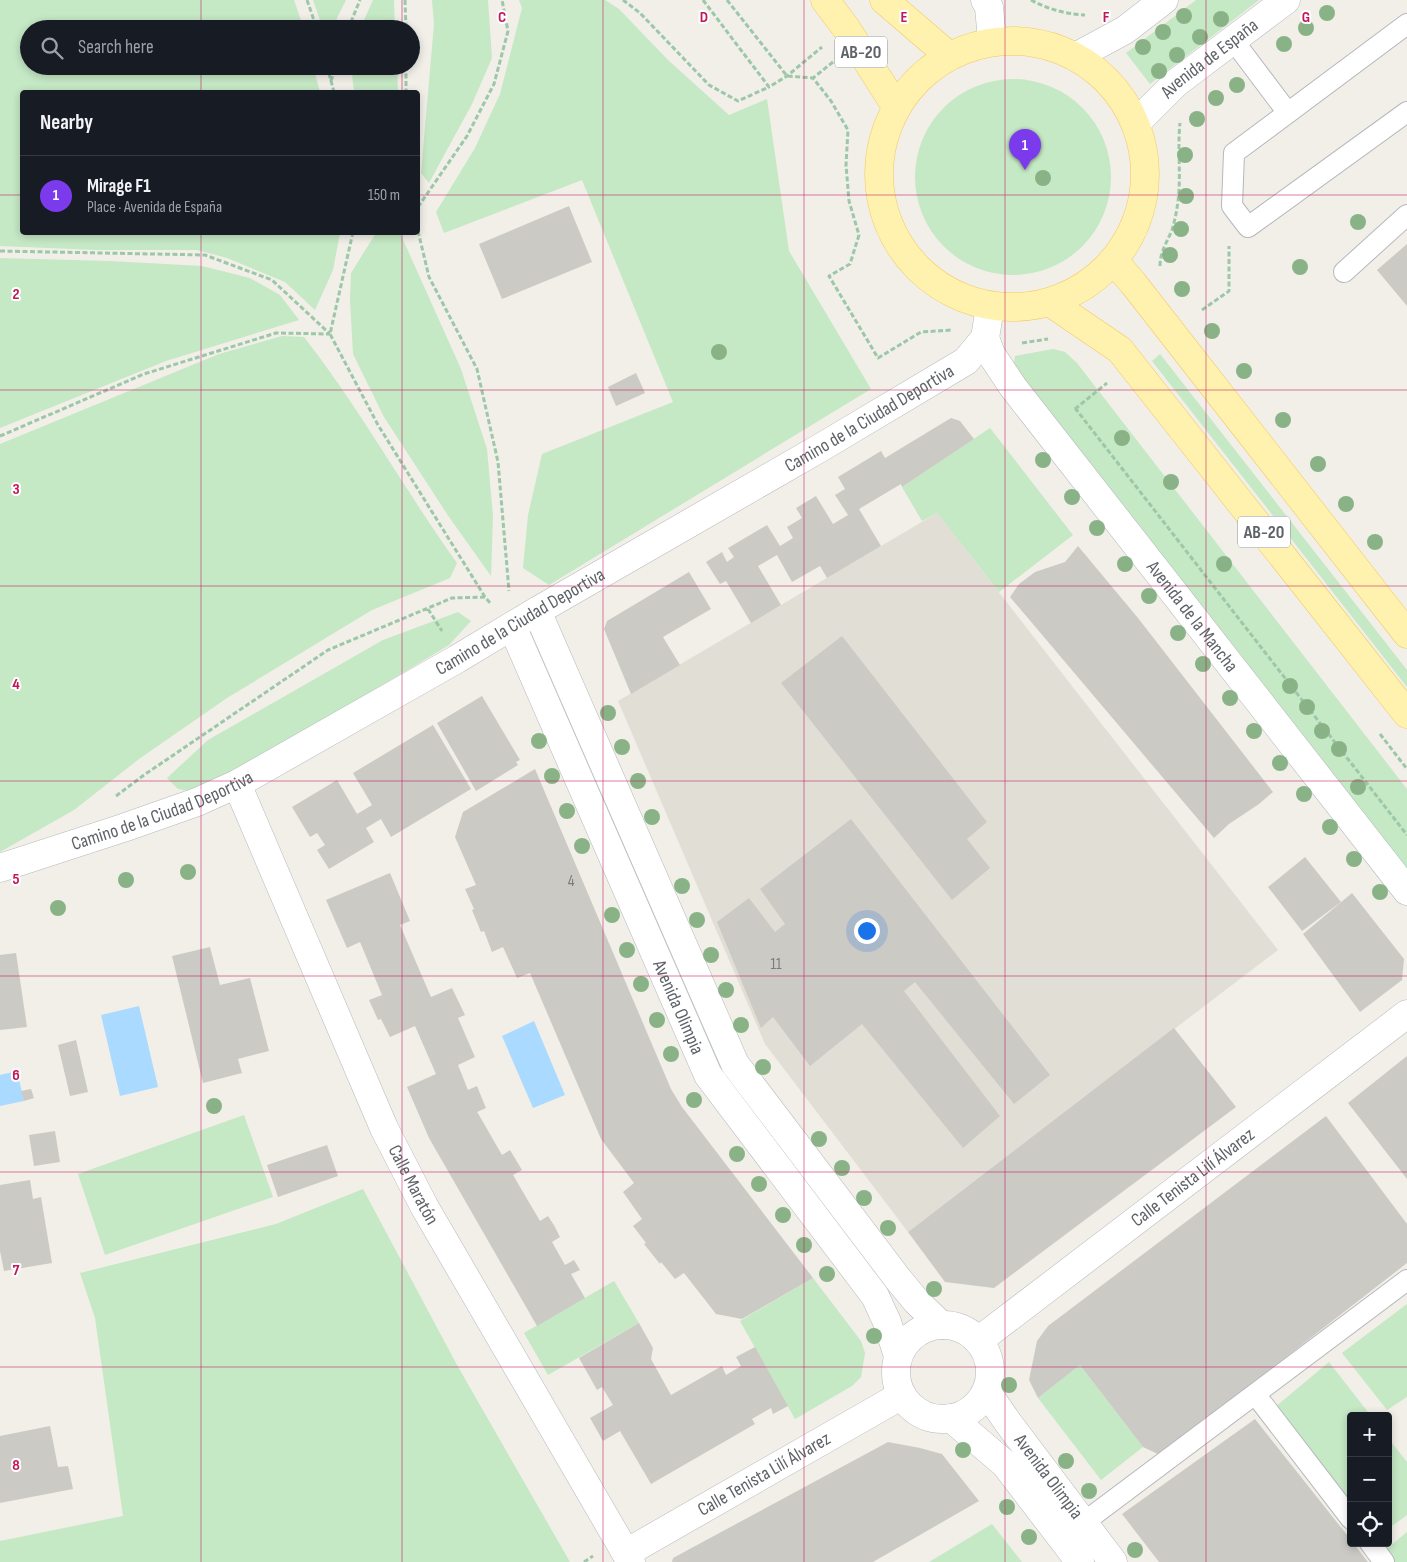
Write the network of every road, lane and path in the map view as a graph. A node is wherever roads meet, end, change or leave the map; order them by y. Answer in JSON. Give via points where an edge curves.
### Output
{"nodes":[{"id":1,"x":307,"y":0,"type":"edge"},
{"id":2,"x":360,"y":0,"type":"edge"},
{"id":3,"x":405,"y":0,"type":"edge"},
{"id":4,"x":502,"y":0,"type":"edge"},
{"id":5,"x":623,"y":0,"type":"edge"},
{"id":6,"x":703,"y":0,"type":"edge"},
{"id":7,"x":727,"y":0,"type":"edge"},
{"id":8,"x":825,"y":0,"type":"edge"},
{"id":9,"x":884,"y":0,"type":"edge"},
{"id":10,"x":985,"y":0,"type":"edge"},
{"id":11,"x":1031,"y":0,"type":"edge"},
{"id":12,"x":1164,"y":0,"type":"edge"},
{"id":13,"x":1286,"y":0,"type":"edge"},
{"id":14,"x":1092,"y":14,"type":"dead end"},
{"id":15,"x":314,"y":20,"type":"edge"},
{"id":16,"x":351,"y":20,"type":"edge"},
{"id":17,"x":406,"y":20,"type":"edge"},
{"id":18,"x":1407,"y":24,"type":"edge"},
{"id":19,"x":851,"y":36,"type":"junction"},
{"id":20,"x":992,"y":40,"type":"junction"},
{"id":21,"x":1233,"y":40,"type":"junction"},
{"id":22,"x":948,"y":55,"type":"junction"},
{"id":23,"x":1078,"y":56,"type":"junction"},
{"id":24,"x":329,"y":75,"type":"edge"},
{"id":25,"x":333,"y":75,"type":"edge"},
{"id":26,"x":406,"y":75,"type":"edge"},
{"id":27,"x":786,"y":76,"type":"junction"},
{"id":28,"x":813,"y":78,"type":"junction"},
{"id":29,"x":331,"y":82,"type":"junction"},
{"id":30,"x":1179,"y":82,"type":"junction"},
{"id":31,"x":769,"y":87,"type":"junction"},
{"id":32,"x":333,"y":90,"type":"edge"},
{"id":33,"x":406,"y":90,"type":"edge"},
{"id":34,"x":896,"y":105,"type":"junction"},
{"id":35,"x":1407,"y":112,"type":"edge"},
{"id":36,"x":1288,"y":113,"type":"junction"},
{"id":37,"x":1136,"y":123,"type":"junction"},
{"id":38,"x":420,"y":204,"type":"edge"},
{"id":39,"x":1407,"y":216,"type":"edge"},
{"id":40,"x":1241,"y":218,"type":"junction"},
{"id":41,"x":352,"y":235,"type":"edge"},
{"id":42,"x":419,"y":235,"type":"edge"},
{"id":43,"x":0,"y":251,"type":"edge"},
{"id":44,"x":1114,"y":261,"type":"junction"},
{"id":45,"x":1344,"y":272,"type":"dead end"},
{"id":46,"x":1162,"y":273,"type":"dead end"},
{"id":47,"x":1051,"y":302,"type":"junction"},
{"id":48,"x":990,"y":306,"type":"junction"},
{"id":49,"x":1202,"y":310,"type":"dead end"},
{"id":50,"x":330,"y":334,"type":"junction"},
{"id":51,"x":985,"y":338,"type":"junction"},
{"id":52,"x":1055,"y":339,"type":"dead end"},
{"id":53,"x":1109,"y":382,"type":"dead end"},
{"id":54,"x":1075,"y":408,"type":"junction"},
{"id":55,"x":1068,"y":414,"type":"dead end"},
{"id":56,"x":0,"y":436,"type":"edge"},
{"id":57,"x":485,"y":597,"type":"junction"},
{"id":58,"x":428,"y":608,"type":"junction"},
{"id":59,"x":537,"y":611,"type":"junction"},
{"id":60,"x":512,"y":626,"type":"junction"},
{"id":61,"x":1407,"y":634,"type":"edge"},
{"id":62,"x":445,"y":637,"type":"dead end"},
{"id":63,"x":1407,"y":714,"type":"edge"},
{"id":64,"x":1377,"y":730,"type":"dead end"},
{"id":65,"x":1407,"y":769,"type":"edge"},
{"id":66,"x":237,"y":784,"type":"junction"},
{"id":67,"x":113,"y":798,"type":"dead end"},
{"id":68,"x":1407,"y":836,"type":"edge"},
{"id":69,"x":0,"y":868,"type":"edge"},
{"id":70,"x":1407,"y":891,"type":"edge"},
{"id":71,"x":1407,"y":1014,"type":"edge"},
{"id":72,"x":1407,"y":1280,"type":"edge"},
{"id":73,"x":941,"y":1325,"type":"junction"},
{"id":74,"x":978,"y":1341,"type":"junction"},
{"id":75,"x":898,"y":1356,"type":"junction"},
{"id":76,"x":986,"y":1391,"type":"junction"},
{"id":77,"x":1255,"y":1394,"type":"junction"},
{"id":78,"x":902,"y":1395,"type":"junction"},
{"id":79,"x":951,"y":1418,"type":"junction"},
{"id":80,"x":1347,"y":1514,"type":"edge"},
{"id":81,"x":1083,"y":1523,"type":"junction"},
{"id":82,"x":1373,"y":1547,"type":"edge"},
{"id":83,"x":629,"y":1558,"type":"edge"},
{"id":84,"x":1080,"y":1562,"type":"edge"},
{"id":85,"x":1113,"y":1562,"type":"edge"},
{"id":86,"x":1384,"y":1562,"type":"edge"}],
"edges":[{"from":1,"to":15,"type":"path"},
{"from":2,"to":16,"type":"path"},
{"from":3,"to":17,"type":"path"},
{"from":4,"to":38,"type":"path","via":[[508,31],[494,84],[467,136]]},
{"from":5,"to":31,"type":"path","via":[[716,89],[738,101]]},
{"from":6,"to":31,"type":"path"},
{"from":7,"to":27,"type":"path"},
{"from":8,"to":19,"type":"main road","number":"AB-20"},
{"from":9,"to":22,"type":"main road","number":"AB-20"},
{"from":10,"to":20,"type":"street","via":[[989,7]]},
{"from":11,"to":14,"type":"path","via":[[1062,12],[1084,16]]},
{"from":12,"to":23,"type":"street","via":[[1125,30]]},
{"from":13,"to":21,"type":"street","name":"Avenida de España"},
{"from":18,"to":36,"type":"lane"},
{"from":19,"to":27,"type":"path"},
{"from":19,"to":28,"type":"path"},
{"from":19,"to":34,"type":"main road","number":"AB-20"},
{"from":20,"to":22,"type":"main road"},
{"from":20,"to":23,"type":"main road","via":[[1036,41]]},
{"from":21,"to":30,"type":"street","name":"Avenida de España"},
{"from":21,"to":36,"type":"lane"},
{"from":22,"to":34,"type":"main road"},
{"from":23,"to":37,"type":"main road","via":[[1113,85]]},
{"from":24,"to":29,"type":"path"},
{"from":25,"to":29,"type":"path"},
{"from":26,"to":33,"type":"path"},
{"from":27,"to":28,"type":"path"},
{"from":27,"to":31,"type":"path"},
{"from":28,"to":51,"type":"path","via":[[848,130],[849,201],[859,234],[850,264],[829,276],[878,358],[921,332],[950,330]]},
{"from":29,"to":32,"type":"path"},
{"from":30,"to":37,"type":"street","name":"Avenida de España"},
{"from":30,"to":46,"type":"path","via":[[1193,101],[1181,118],[1180,183],[1172,229],[1160,258]]},
{"from":34,"to":48,"type":"main road","via":[[879,154],[881,206],[903,253],[942,288]]},
{"from":35,"to":40,"type":"lane","via":[[1248,227]]},
{"from":36,"to":40,"type":"lane","via":[[1234,153],[1232,206]]},
{"from":37,"to":44,"type":"main road","via":[[1146,159],[1144,196],[1134,230]]},
{"from":39,"to":45,"type":"lane"},
{"from":40,"to":49,"type":"path","via":[[1229,239],[1229,291]]},
{"from":41,"to":50,"type":"path"},
{"from":42,"to":60,"type":"path","via":[[429,277],[477,369],[498,462]]},
{"from":43,"to":50,"type":"path","via":[[205,255],[272,280]]},
{"from":44,"to":47,"type":"main road","via":[[1085,287]]},
{"from":44,"to":61,"type":"main road","number":"AB-20"},
{"from":47,"to":48,"type":"main road"},
{"from":47,"to":63,"type":"main road","number":"AB-20","via":[[1120,350]]},
{"from":48,"to":51,"type":"street"},
{"from":50,"to":56,"type":"path","via":[[276,333],[144,374]]},
{"from":50,"to":57,"type":"path","via":[[378,425]]},
{"from":51,"to":52,"type":"path","via":[[1024,343]]},
{"from":51,"to":59,"type":"street","name":"Camino de la Ciudad Deportiva","via":[[966,361]]},
{"from":51,"to":70,"type":"street","name":"Avenida de la Mancha","via":[[991,354],[1019,394]]},
{"from":53,"to":54,"type":"path"},
{"from":54,"to":55,"type":"path"},
{"from":54,"to":68,"type":"path"},
{"from":57,"to":58,"type":"path","via":[[452,598]]},
{"from":57,"to":60,"type":"path"},
{"from":58,"to":62,"type":"path"},
{"from":58,"to":67,"type":"path","via":[[328,650]]},
{"from":59,"to":60,"type":"street","name":"Camino de la Ciudad Deportiva"},
{"from":59,"to":73,"type":"street","name":"Avenida Olimpia","via":[[736,1064],[916,1302]]},
{"from":60,"to":66,"type":"street","name":"Camino de la Ciudad Deportiva"},
{"from":60,"to":75,"type":"street","name":"Avenida Olimpia","via":[[708,1075],[875,1296]]},
{"from":64,"to":65,"type":"path"},
{"from":66,"to":69,"type":"street","name":"Camino de la Ciudad Deportiva","via":[[124,828]]},
{"from":66,"to":83,"type":"street","name":"Calle Maratón","via":[[384,1128],[424,1206]]},
{"from":71,"to":74,"type":"street","name":"Calle Tenista Lilí Álvarez"},
{"from":72,"to":77,"type":"lane"},
{"from":73,"to":74,"type":"street","via":[[962,1329]]},
{"from":73,"to":75,"type":"street","via":[[927,1327],[915,1334]]},
{"from":74,"to":76,"type":"street","via":[[986,1352],[989,1365]]},
{"from":75,"to":78,"type":"street","via":[[896,1370]]},
{"from":76,"to":79,"type":"street","via":[[978,1404]]},
{"from":76,"to":81,"type":"street","name":"Avenida Olimpia"},
{"from":77,"to":80,"type":"lane"},
{"from":77,"to":81,"type":"lane"},
{"from":78,"to":79,"type":"street","via":[[924,1415]]},
{"from":78,"to":83,"type":"street","name":"Calle Tenista Lilí Álvarez"},
{"from":79,"to":84,"type":"street","name":"Avenida Olimpia","via":[[1005,1464]]},
{"from":81,"to":85,"type":"street","name":"Avenida Olimpia"},
{"from":82,"to":86,"type":"lane"}]}
